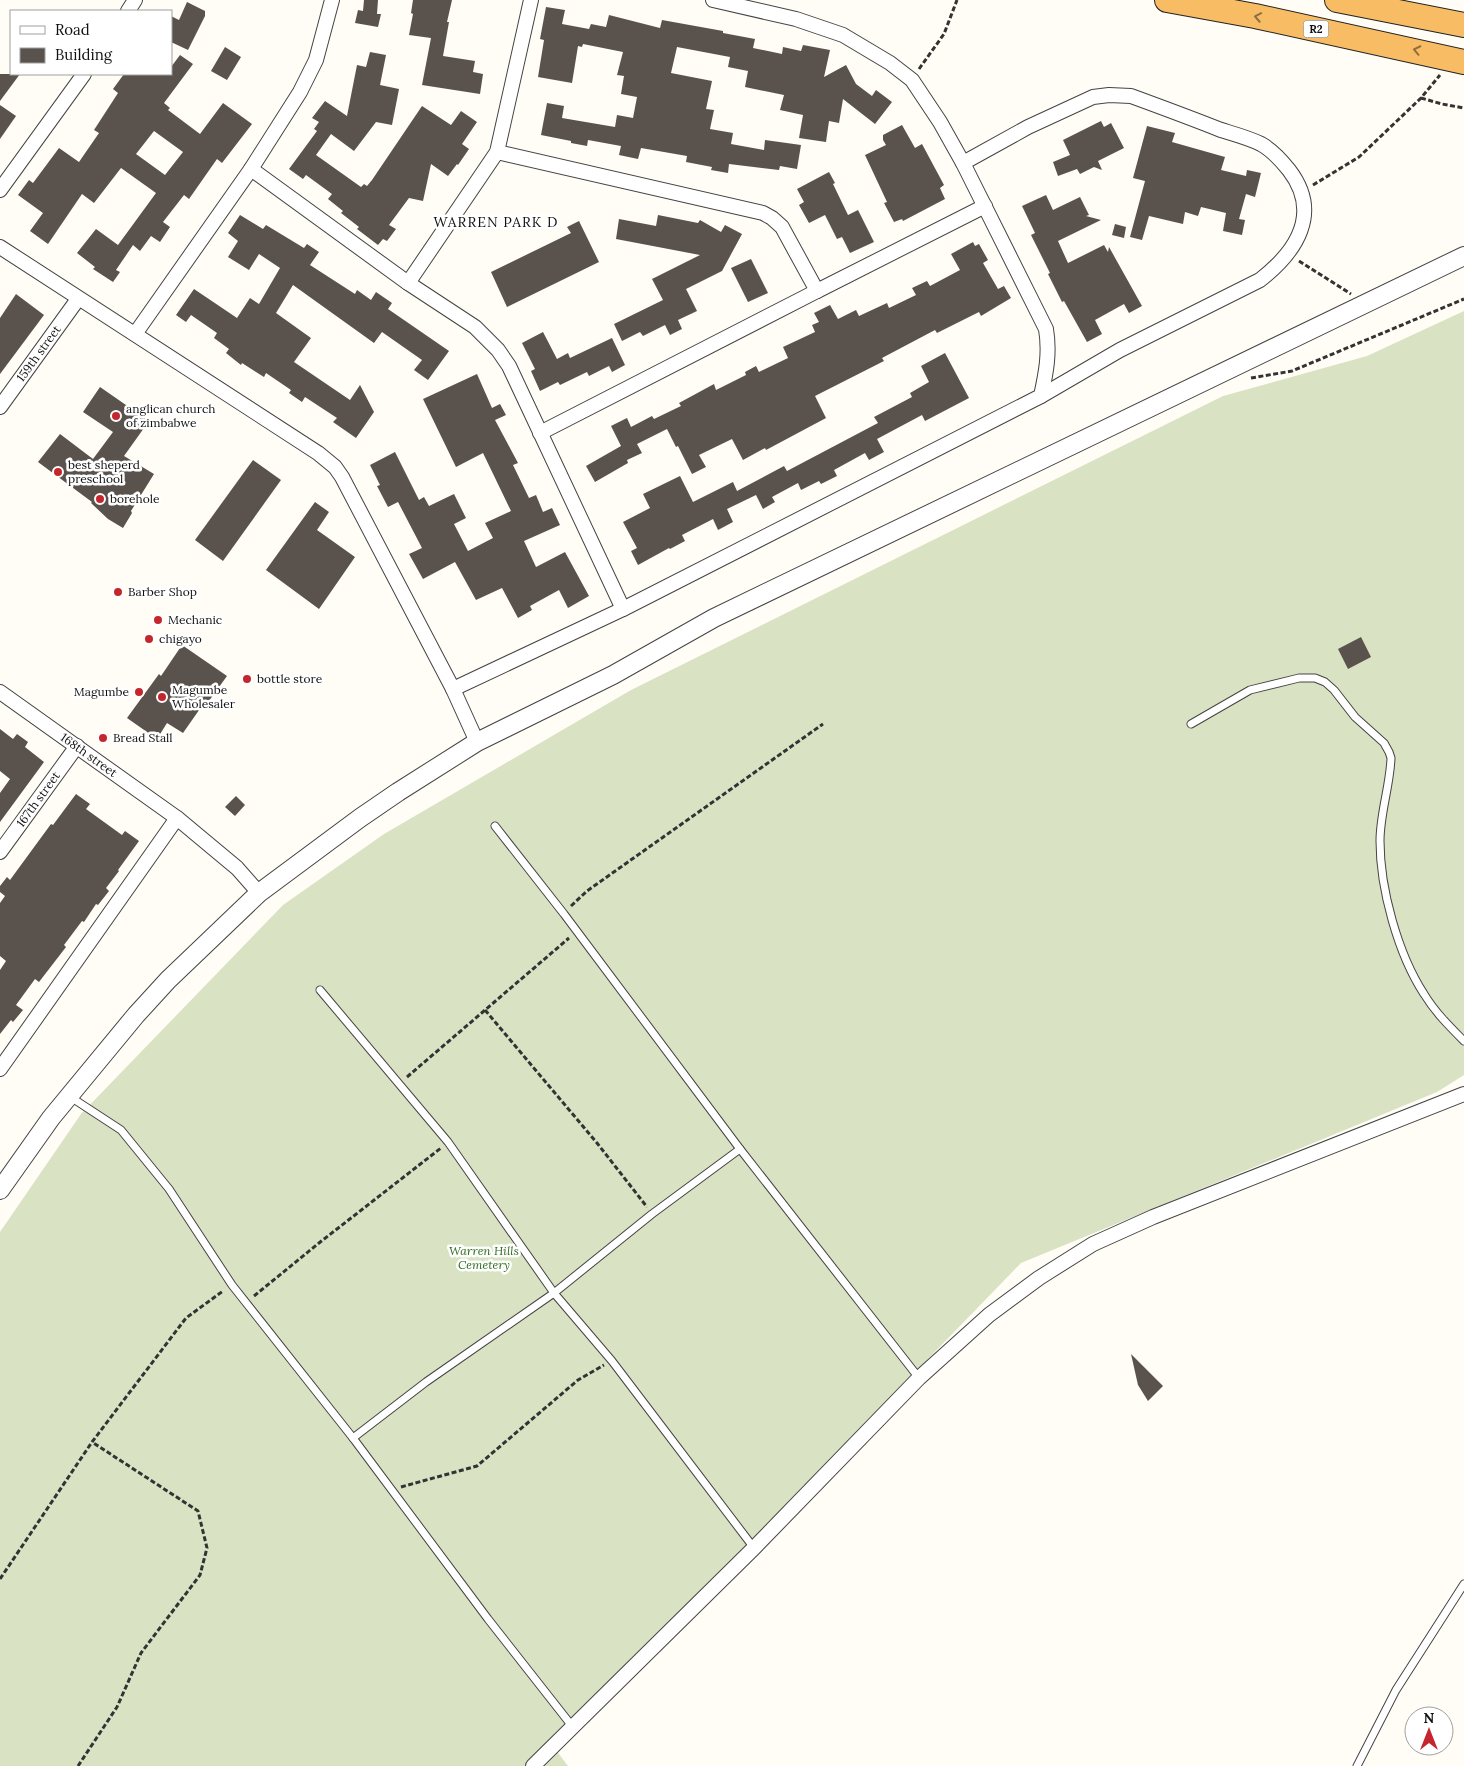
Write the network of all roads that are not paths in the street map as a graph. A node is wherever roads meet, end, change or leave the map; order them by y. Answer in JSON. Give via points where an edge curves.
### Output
{"nodes":[{"id":1,"x":332,"y":0,"type":"edge"},
{"id":2,"x":531,"y":0,"type":"edge"},
{"id":3,"x":713,"y":0,"type":"edge"},
{"id":4,"x":1168,"y":0,"type":"edge"},
{"id":5,"x":1337,"y":0,"type":"edge"},
{"id":6,"x":1464,"y":25,"type":"edge"},
{"id":7,"x":1458,"y":60,"type":"edge"},
{"id":8,"x":83,"y":75,"type":"edge"},
{"id":9,"x":497,"y":152,"type":"junction"},
{"id":10,"x":964,"y":163,"type":"junction"},
{"id":11,"x":251,"y":169,"type":"junction"},
{"id":12,"x":0,"y":190,"type":"edge"},
{"id":13,"x":985,"y":206,"type":"junction"},
{"id":14,"x":0,"y":248,"type":"edge"},
{"id":15,"x":1464,"y":256,"type":"edge"},
{"id":16,"x":408,"y":283,"type":"junction"},
{"id":17,"x":817,"y":291,"type":"junction"},
{"id":18,"x":78,"y":299,"type":"junction"},
{"id":19,"x":135,"y":334,"type":"junction"},
{"id":20,"x":1041,"y":396,"type":"junction"},
{"id":21,"x":0,"y":407,"type":"edge"},
{"id":22,"x":540,"y":433,"type":"junction"},
{"id":23,"x":624,"y":609,"type":"junction"},
{"id":24,"x":453,"y":689,"type":"junction"},
{"id":25,"x":0,"y":692,"type":"edge"},
{"id":26,"x":1192,"y":724,"type":"dead end"},
{"id":27,"x":477,"y":742,"type":"junction"},
{"id":28,"x":77,"y":746,"type":"junction"},
{"id":29,"x":177,"y":818,"type":"junction"},
{"id":30,"x":494,"y":826,"type":"dead end"},
{"id":31,"x":1,"y":849,"type":"edge"},
{"id":32,"x":258,"y":893,"type":"junction"},
{"id":33,"x":320,"y":990,"type":"dead end"},
{"id":34,"x":1464,"y":1041,"type":"edge"},
{"id":35,"x":0,"y":1069,"type":"edge"},
{"id":36,"x":1464,"y":1094,"type":"edge"},
{"id":37,"x":68,"y":1096,"type":"junction"},
{"id":38,"x":740,"y":1149,"type":"junction"},
{"id":39,"x":0,"y":1190,"type":"edge"},
{"id":40,"x":554,"y":1293,"type":"junction"},
{"id":41,"x":919,"y":1378,"type":"junction"},
{"id":42,"x":353,"y":1438,"type":"junction"},
{"id":43,"x":754,"y":1548,"type":"junction"},
{"id":44,"x":1464,"y":1584,"type":"edge"},
{"id":45,"x":572,"y":1726,"type":"junction"},
{"id":46,"x":533,"y":1766,"type":"edge"},
{"id":47,"x":1357,"y":1766,"type":"edge"}],
"edges":[{"from":1,"to":11,"type":"street","via":[[316,60]]},
{"from":2,"to":9,"type":"street"},
{"from":3,"to":10,"type":"street","via":[[796,18],[843,35],[890,63],[912,80]]},
{"from":7,"to":4,"type":"highway","number":"R2","one_way":true},
{"from":5,"to":6,"type":"highway"},
{"from":8,"to":12,"type":"street"},
{"from":9,"to":16,"type":"street"},
{"from":9,"to":17,"type":"street","via":[[763,212],[782,227]]},
{"from":10,"to":13,"type":"street"},
{"from":10,"to":20,"type":"street","via":[[1028,127],[1093,97],[1131,96],[1261,145],[1280,159],[1302,192],[1304,211],[1300,236],[1274,269],[1251,285],[1120,350]]},
{"from":11,"to":16,"type":"street"},
{"from":11,"to":19,"type":"street"},
{"from":13,"to":17,"type":"street"},
{"from":13,"to":20,"type":"street","via":[[1046,329],[1048,367]]},
{"from":14,"to":18,"type":"street"},
{"from":15,"to":27,"type":"street","via":[[714,618],[613,675]]},
{"from":16,"to":22,"type":"street","via":[[475,327],[498,350],[509,366]]},
{"from":17,"to":22,"type":"street"},
{"from":18,"to":19,"type":"street"},
{"from":18,"to":21,"type":"street","name":"159th street"},
{"from":19,"to":24,"type":"street","via":[[335,467]]},
{"from":20,"to":23,"type":"street"},
{"from":22,"to":23,"type":"street"},
{"from":23,"to":24,"type":"street"},
{"from":24,"to":27,"type":"street"},
{"from":25,"to":28,"type":"street","name":"168th street"},
{"from":26,"to":34,"type":"lane","via":[[1250,690],[1299,678],[1315,678],[1326,682],[1384,743],[1390,758],[1380,839],[1387,901],[1416,980],[1442,1019]]},
{"from":27,"to":32,"type":"street","via":[[367,812]]},
{"from":28,"to":29,"type":"street","name":"168th street"},
{"from":28,"to":31,"type":"street","name":"167th street"},
{"from":29,"to":32,"type":"street","name":"168th street","via":[[237,868]]},
{"from":29,"to":35,"type":"street"},
{"from":30,"to":38,"type":"lane"},
{"from":32,"to":37,"type":"street","via":[[168,980]]},
{"from":33,"to":40,"type":"lane","via":[[448,1142]]},
{"from":36,"to":41,"type":"street","via":[[1153,1217],[1094,1244],[1039,1278],[989,1315]]},
{"from":37,"to":39,"type":"street"},
{"from":37,"to":42,"type":"lane","via":[[121,1130],[169,1190],[246,1303]]},
{"from":38,"to":40,"type":"lane"},
{"from":38,"to":41,"type":"lane"},
{"from":40,"to":42,"type":"lane","via":[[426,1382]]},
{"from":40,"to":43,"type":"lane","via":[[612,1361]]},
{"from":41,"to":43,"type":"street"},
{"from":42,"to":45,"type":"lane"},
{"from":43,"to":45,"type":"street"},
{"from":44,"to":47,"type":"lane","via":[[1396,1690]]},
{"from":45,"to":46,"type":"street"}]}
